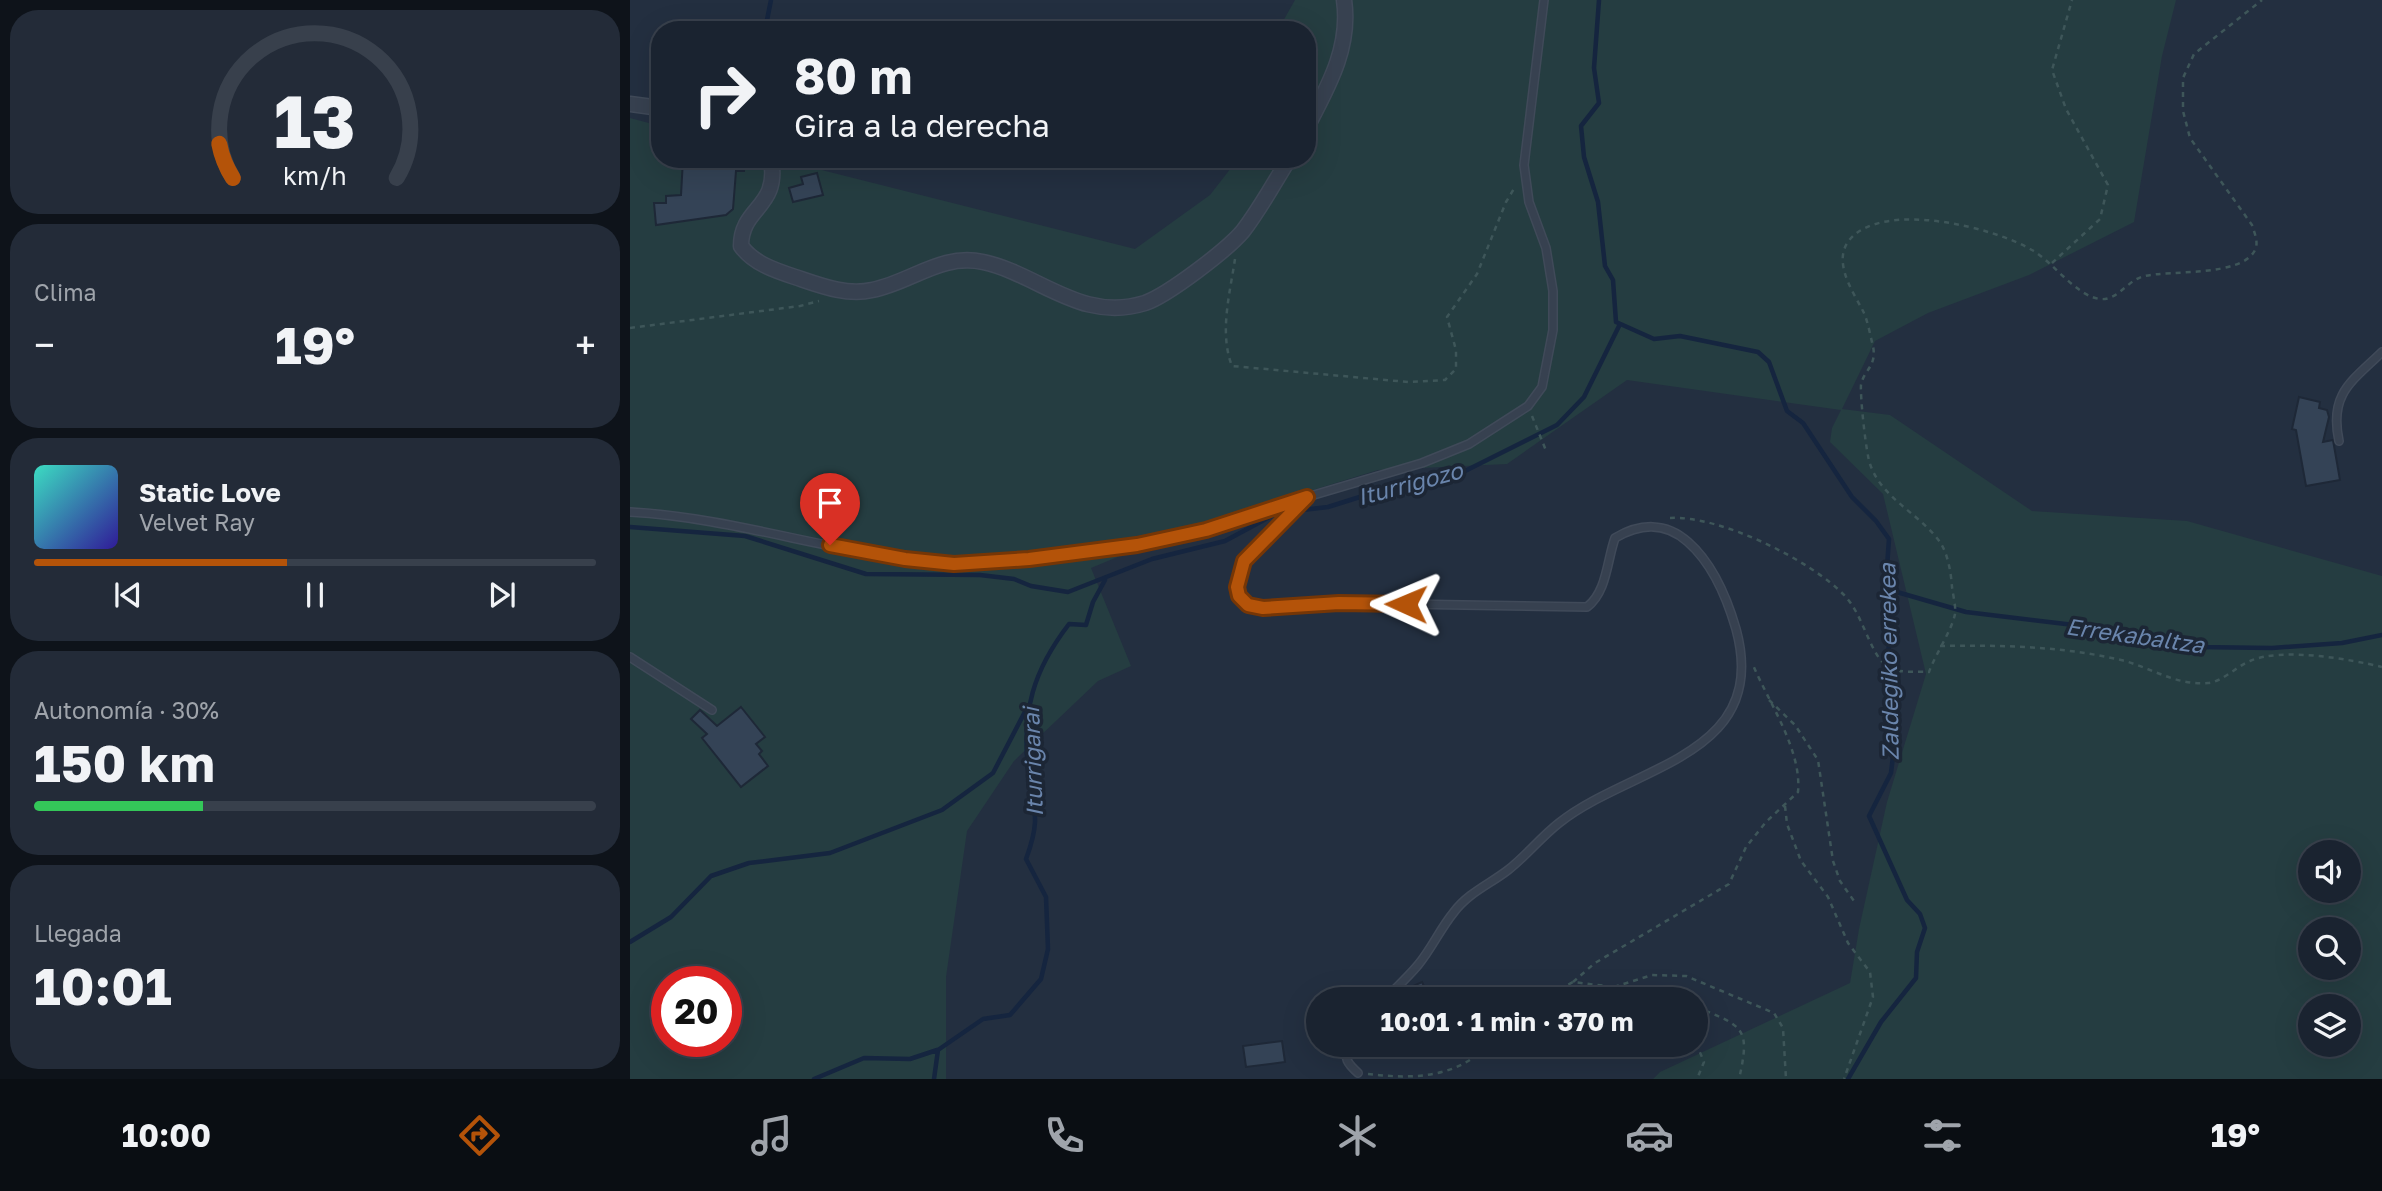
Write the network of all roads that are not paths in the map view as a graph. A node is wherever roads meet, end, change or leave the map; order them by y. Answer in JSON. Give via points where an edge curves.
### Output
{"nodes":[{"id":1,"x":1344,"y":0,"type":"edge"},
{"id":2,"x":1544,"y":0,"type":"edge"},
{"id":3,"x":630,"y":104,"type":"edge"},
{"id":4,"x":651,"y":107,"type":"edge"},
{"id":5,"x":1316,"y":107,"type":"edge"},
{"id":6,"x":773,"y":168,"type":"edge"},
{"id":7,"x":1283,"y":168,"type":"edge"},
{"id":8,"x":2382,"y":352,"type":"edge"},
{"id":9,"x":2339,"y":442,"type":"dead end"},
{"id":10,"x":1307,"y":497,"type":"junction"},
{"id":11,"x":630,"y":512,"type":"edge"},
{"id":12,"x":630,"y":657,"type":"edge"},
{"id":13,"x":712,"y":710,"type":"dead end"},
{"id":14,"x":1397,"y":987,"type":"edge"},
{"id":15,"x":1345,"y":1057,"type":"edge"},
{"id":16,"x":1358,"y":1073,"type":"road end"}],
"edges":[{"from":1,"to":5,"type":"street","via":[[1341,53]]},
{"from":2,"to":10,"type":"lane","via":[[1525,173],[1529,202],[1546,248],[1553,304],[1542,387],[1528,406],[1469,444]]},
{"from":3,"to":4,"type":"street"},
{"from":6,"to":7,"type":"street","via":[[771,192],[744,224],[741,246],[748,256],[774,271],[849,292],[872,291],[964,259],[987,263],[1079,303],[1124,306],[1145,303],[1176,286],[1242,232]]},
{"from":8,"to":9,"type":"lane","via":[[2340,397],[2334,419]]},
{"from":10,"to":11,"type":"lane","via":[[1206,530],[1137,545],[954,564],[905,559],[745,526]]},
{"from":10,"to":14,"type":"lane","via":[[1244,561],[1237,587],[1248,605],[1587,607],[1602,588],[1615,538],[1630,529],[1652,527],[1683,537],[1715,576],[1731,613],[1741,655],[1742,684],[1721,727],[1635,783],[1557,824],[1454,912],[1418,965]]},
{"from":12,"to":13,"type":"lane"},
{"from":15,"to":16,"type":"lane"}]}
